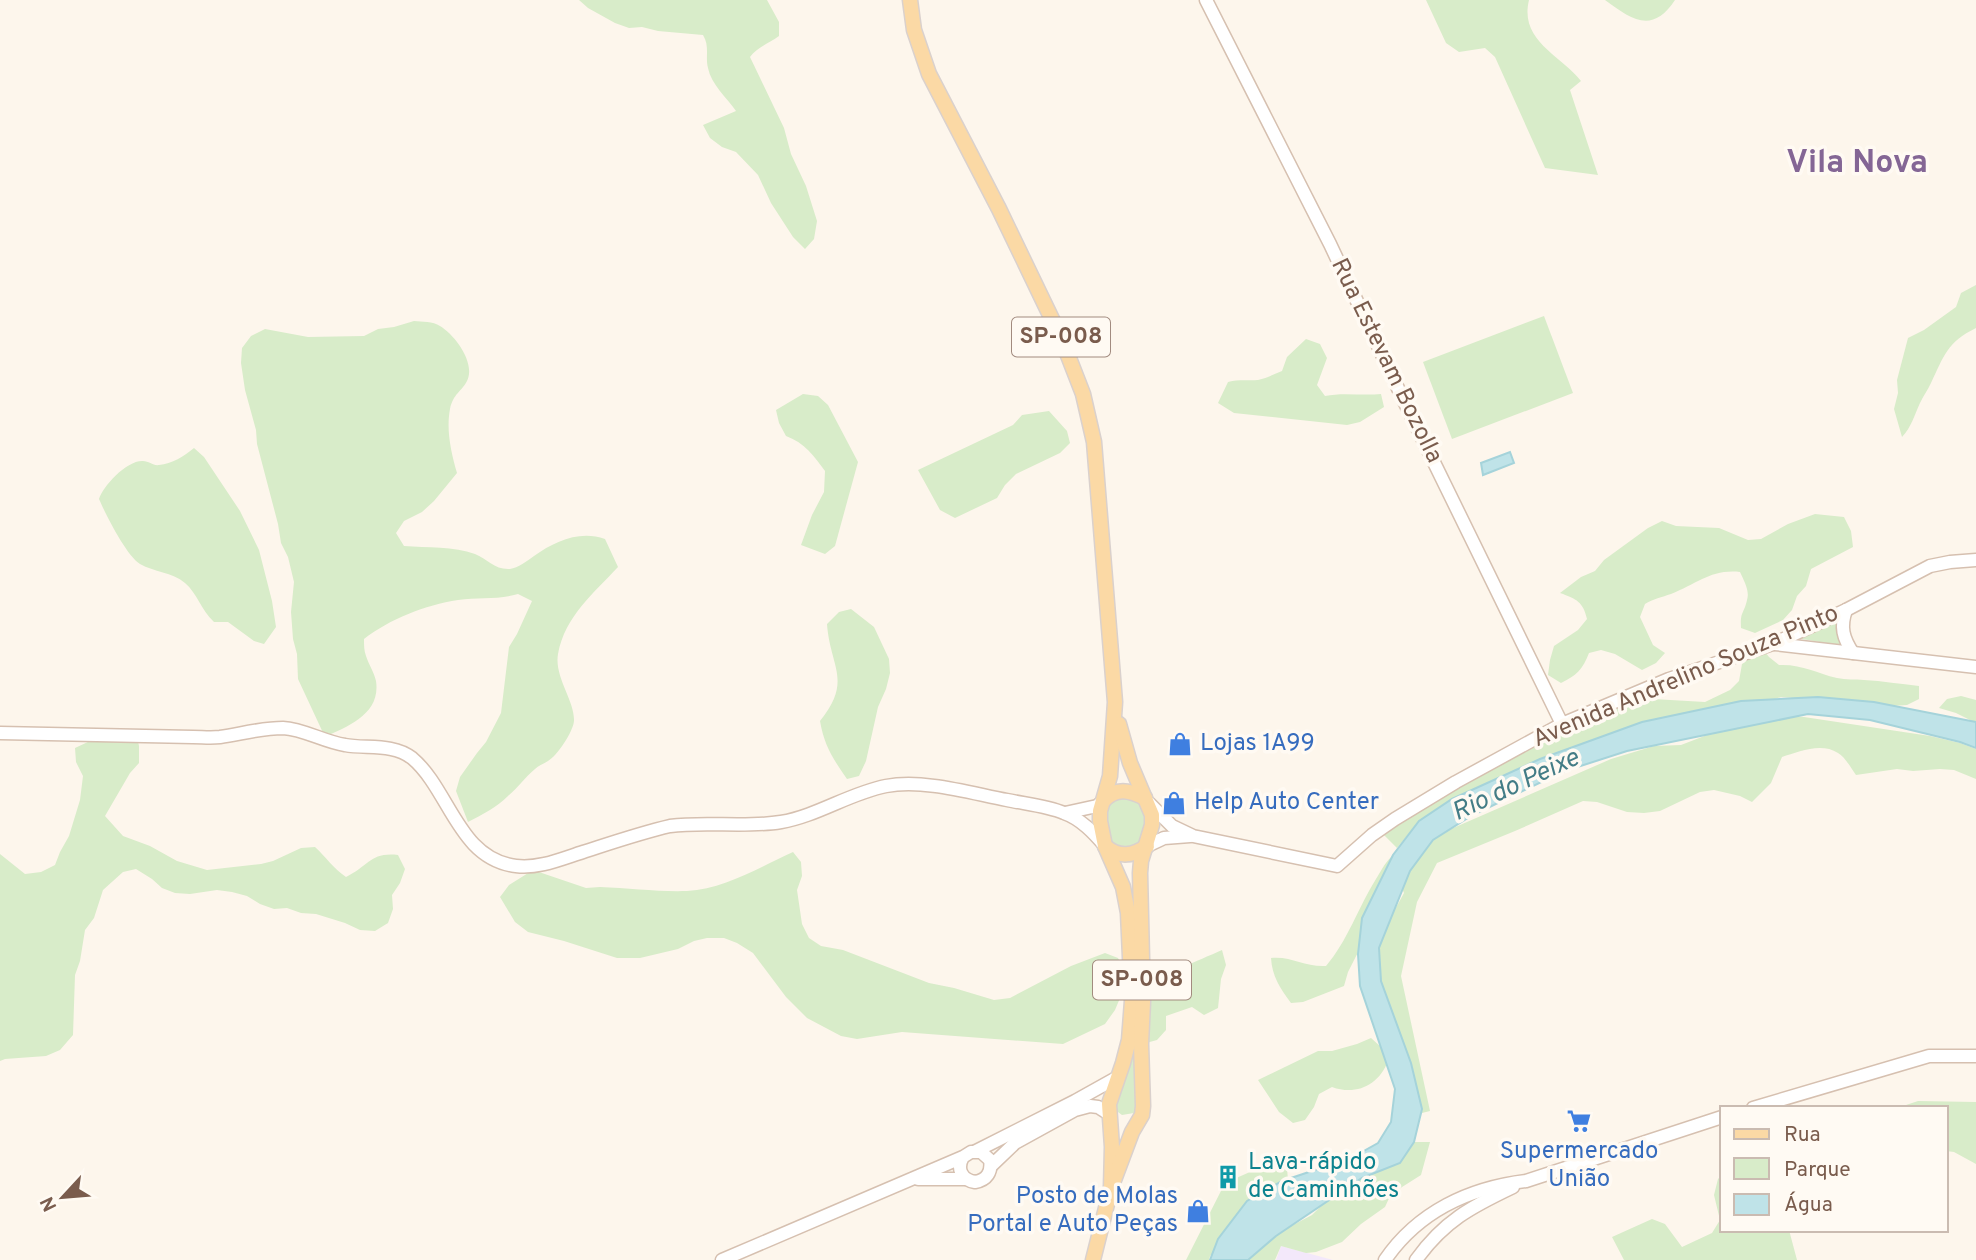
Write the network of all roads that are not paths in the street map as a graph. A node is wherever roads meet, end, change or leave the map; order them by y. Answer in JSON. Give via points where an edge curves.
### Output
{"nodes":[{"id":1,"x":909,"y":0,"type":"edge"},
{"id":2,"x":1206,"y":0,"type":"edge"},
{"id":3,"x":1976,"y":560,"type":"edge"},
{"id":4,"x":1846,"y":610,"type":"junction"},
{"id":5,"x":1773,"y":644,"type":"junction"},
{"id":6,"x":1853,"y":653,"type":"junction"},
{"id":7,"x":1976,"y":667,"type":"edge"},
{"id":8,"x":1115,"y":702,"type":"junction"},
{"id":9,"x":1562,"y":724,"type":"junction"},
{"id":10,"x":0,"y":733,"type":"edge"},
{"id":11,"x":1145,"y":798,"type":"junction"},
{"id":12,"x":1103,"y":801,"type":"junction"},
{"id":13,"x":1065,"y":813,"type":"junction"},
{"id":14,"x":1194,"y":836,"type":"junction"},
{"id":15,"x":1105,"y":846,"type":"junction"},
{"id":16,"x":1147,"y":846,"type":"junction"},
{"id":17,"x":1976,"y":1056,"type":"edge"},
{"id":18,"x":1118,"y":1077,"type":"junction"},
{"id":19,"x":1760,"y":1106,"type":"edge"},
{"id":20,"x":1108,"y":1114,"type":"junction"},
{"id":21,"x":1142,"y":1115,"type":"junction"},
{"id":22,"x":1720,"y":1118,"type":"edge"},
{"id":23,"x":976,"y":1151,"type":"junction"},
{"id":24,"x":963,"y":1157,"type":"junction"},
{"id":25,"x":991,"y":1166,"type":"junction"},
{"id":26,"x":910,"y":1179,"type":"junction"},
{"id":27,"x":965,"y":1179,"type":"junction"},
{"id":28,"x":1526,"y":1181,"type":"junction"},
{"id":29,"x":1111,"y":1188,"type":"junction"},
{"id":30,"x":1457,"y":1200,"type":"junction"},
{"id":31,"x":1463,"y":1214,"type":"junction"},
{"id":32,"x":722,"y":1260,"type":"edge"},
{"id":33,"x":1093,"y":1260,"type":"edge"},
{"id":34,"x":1385,"y":1260,"type":"edge"},
{"id":35,"x":1416,"y":1260,"type":"edge"}],
"edges":[{"from":1,"to":8,"type":"main road","number":"SP-008","via":[[929,74],[1032,277],[1083,394],[1097,470]]},
{"from":2,"to":9,"type":"street","name":"Rua Estevam Bozolla","via":[[1336,256]]},
{"from":3,"to":4,"type":"street","name":"Avenida Andrelino Souza Pinto","via":[[1930,566]]},
{"from":4,"to":5,"type":"street","name":"Avenida Andrelino Souza Pinto"},
{"from":4,"to":6,"type":"street","via":[[1842,631]]},
{"from":5,"to":6,"type":"street"},
{"from":5,"to":9,"type":"street","name":"Avenida Andrelino Souza Pinto","via":[[1669,679]]},
{"from":6,"to":7,"type":"street"},
{"from":8,"to":11,"type":"main road","number":"SP-008","via":[[1130,763]]},
{"from":8,"to":12,"type":"main road","number":"SP-008","via":[[1110,776]]},
{"from":9,"to":14,"type":"street","name":"Avenida Andrelino Souza Pinto","via":[[1395,819],[1337,866]]},
{"from":10,"to":13,"type":"street","via":[[219,737],[285,728],[346,746],[400,751],[424,772],[478,848],[497,861],[518,867],[544,864],[670,826],[793,820],[886,786],[945,789]]},
{"from":11,"to":12,"type":"main road","via":[[1127,790]]},
{"from":11,"to":14,"type":"street","via":[[1172,826]]},
{"from":11,"to":16,"type":"main road","number":"SP-008","via":[[1152,815]]},
{"from":12,"to":13,"type":"street"},
{"from":12,"to":15,"type":"main road","number":"SP-008","via":[[1100,821]]},
{"from":13,"to":15,"type":"street"},
{"from":14,"to":16,"type":"street","via":[[1164,838]]},
{"from":15,"to":16,"type":"main road","via":[[1121,855]]},
{"from":15,"to":18,"type":"main road","number":"SP-008","via":[[1126,899],[1131,949],[1131,1025]]},
{"from":16,"to":21,"type":"main road","number":"SP-008","via":[[1140,873]]},
{"from":17,"to":19,"type":"street","via":[[1929,1056]]},
{"from":18,"to":20,"type":"main road","number":"SP-008"},
{"from":18,"to":23,"type":"street"},
{"from":20,"to":21,"type":"main road","via":[[1122,1121]]},
{"from":20,"to":25,"type":"street","via":[[1090,1106],[1075,1110],[1021,1139]]},
{"from":20,"to":29,"type":"main road","number":"SP-008"},
{"from":21,"to":29,"type":"main road","number":"SP-008"},
{"from":22,"to":28,"type":"street"},
{"from":23,"to":24,"type":"street"},
{"from":23,"to":25,"type":"street","via":[[986,1156]]},
{"from":24,"to":26,"type":"street"},
{"from":24,"to":27,"type":"street","via":[[960,1171]]},
{"from":25,"to":27,"type":"street","via":[[981,1181]]},
{"from":26,"to":27,"type":"street"},
{"from":26,"to":32,"type":"street"},
{"from":28,"to":30,"type":"street","via":[[1494,1186]]},
{"from":28,"to":31,"type":"street"},
{"from":29,"to":33,"type":"main road","number":"SP-008"},
{"from":30,"to":31,"type":"street"},
{"from":30,"to":34,"type":"street","via":[[1414,1226]]},
{"from":31,"to":35,"type":"street","via":[[1437,1233]]}]}
